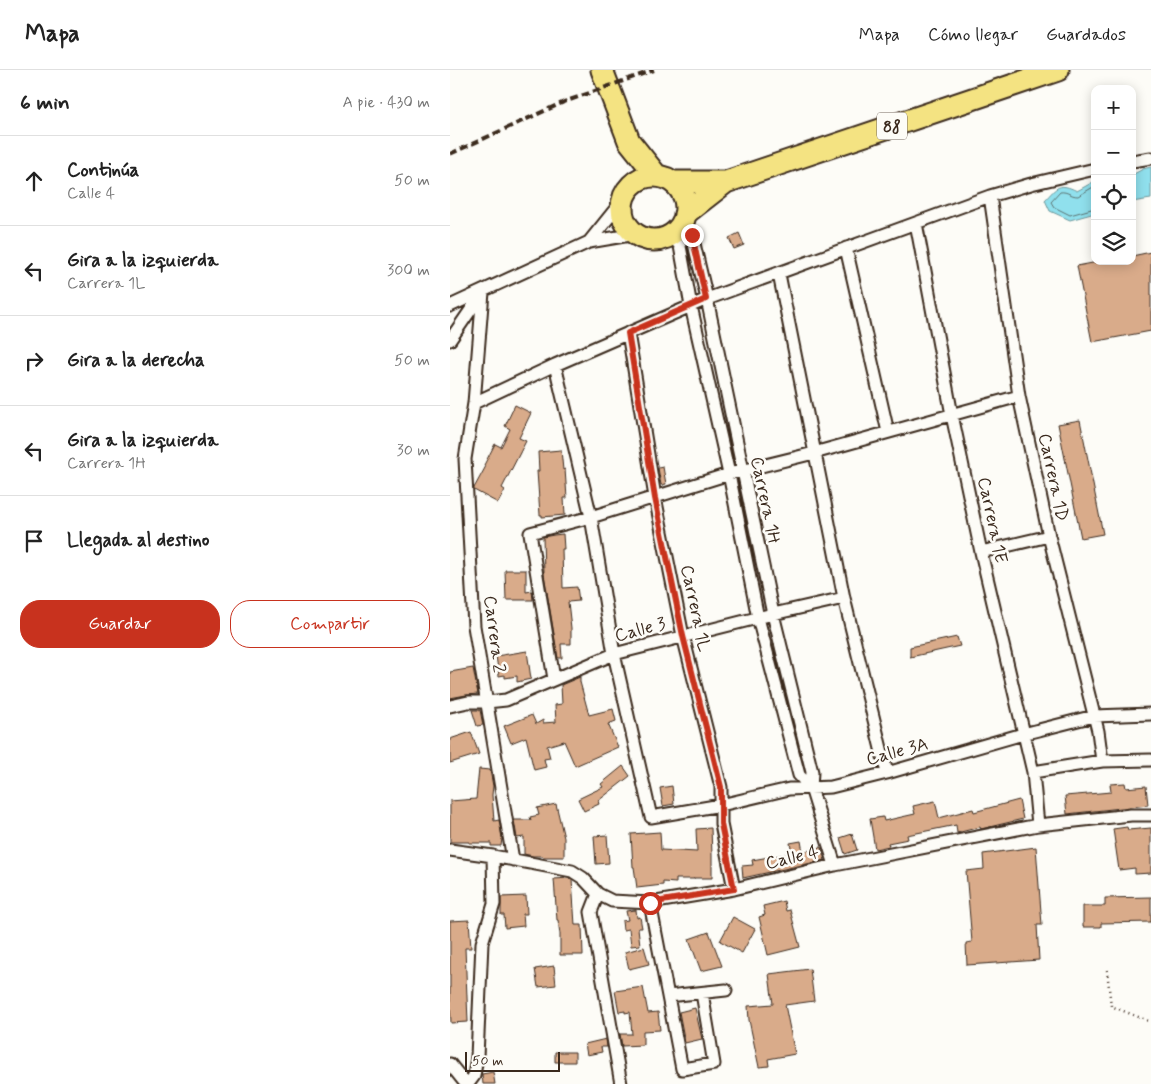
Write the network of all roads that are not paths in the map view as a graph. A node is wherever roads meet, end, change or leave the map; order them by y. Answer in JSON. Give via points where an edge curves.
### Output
{"nodes":[{"id":1,"x":602,"y":70,"type":"edge"},
{"id":2,"x":1058,"y":70,"type":"edge"},
{"id":3,"x":629,"y":141,"type":"junction"},
{"id":4,"x":1151,"y":158,"type":"edge"},
{"id":5,"x":1136,"y":160,"type":"edge"},
{"id":6,"x":1091,"y":170,"type":"edge"},
{"id":7,"x":665,"y":179,"type":"junction"},
{"id":8,"x":726,"y":182,"type":"junction"},
{"id":9,"x":626,"y":194,"type":"junction"},
{"id":10,"x":990,"y":196,"type":"junction"},
{"id":11,"x":680,"y":222,"type":"junction"},
{"id":12,"x":916,"y":223,"type":"junction"},
{"id":13,"x":636,"y":234,"type":"junction"},
{"id":14,"x":589,"y":242,"type":"junction"},
{"id":15,"x":846,"y":248,"type":"junction"},
{"id":16,"x":778,"y":274,"type":"junction"},
{"id":17,"x":484,"y":292,"type":"junction"},
{"id":18,"x":706,"y":299,"type":"junction"},
{"id":19,"x":450,"y":306,"type":"edge"},
{"id":20,"x":691,"y":306,"type":"junction"},
{"id":21,"x":628,"y":333,"type":"junction"},
{"id":22,"x":450,"y":340,"type":"edge"},
{"id":23,"x":555,"y":365,"type":"junction"},
{"id":24,"x":1019,"y":396,"type":"junction"},
{"id":25,"x":474,"y":403,"type":"junction"},
{"id":26,"x":952,"y":415,"type":"junction"},
{"id":27,"x":888,"y":432,"type":"junction"},
{"id":28,"x":814,"y":452,"type":"junction"},
{"id":29,"x":742,"y":471,"type":"junction"},
{"id":30,"x":729,"y":474,"type":"junction"},
{"id":31,"x":655,"y":498,"type":"junction"},
{"id":32,"x":591,"y":517,"type":"junction"},
{"id":33,"x":1049,"y":536,"type":"junction"},
{"id":34,"x":981,"y":552,"type":"junction"},
{"id":35,"x":844,"y":598,"type":"junction"},
{"id":36,"x":773,"y":614,"type":"junction"},
{"id":37,"x":758,"y":618,"type":"junction"},
{"id":38,"x":683,"y":636,"type":"junction"},
{"id":39,"x":614,"y":654,"type":"junction"},
{"id":40,"x":554,"y":679,"type":"junction"},
{"id":41,"x":487,"y":702,"type":"junction"},
{"id":42,"x":450,"y":706,"type":"edge"},
{"id":43,"x":1151,"y":714,"type":"edge"},
{"id":44,"x":1094,"y":716,"type":"junction"},
{"id":45,"x":1023,"y":734,"type":"junction"},
{"id":46,"x":1151,"y":760,"type":"edge"},
{"id":47,"x":1102,"y":761,"type":"junction"},
{"id":48,"x":1032,"y":772,"type":"junction"},
{"id":49,"x":887,"y":773,"type":"junction"},
{"id":50,"x":811,"y":788,"type":"junction"},
{"id":51,"x":721,"y":805,"type":"junction"},
{"id":52,"x":1151,"y":815,"type":"edge"},
{"id":53,"x":1038,"y":825,"type":"junction"},
{"id":54,"x":450,"y":850,"type":"edge"},
{"id":55,"x":493,"y":856,"type":"junction"},
{"id":56,"x":513,"y":860,"type":"junction"},
{"id":57,"x":835,"y":865,"type":"junction"},
{"id":58,"x":734,"y":889,"type":"junction"},
{"id":59,"x":598,"y":894,"type":"junction"},
{"id":60,"x":650,"y":903,"type":"junction"},
{"id":61,"x":726,"y":990,"type":"dead end"},
{"id":62,"x":702,"y":993,"type":"junction"},
{"id":63,"x":668,"y":996,"type":"junction"},
{"id":64,"x":450,"y":1064,"type":"edge"},
{"id":65,"x":467,"y":1084,"type":"edge"},
{"id":66,"x":621,"y":1084,"type":"edge"}],
"edges":[{"from":1,"to":3,"type":"highway"},
{"from":2,"to":8,"type":"highway","number":"88"},
{"from":3,"to":7,"type":"highway"},
{"from":3,"to":9,"type":"highway"},
{"from":4,"to":5,"type":"street"},
{"from":6,"to":10,"type":"street"},
{"from":7,"to":8,"type":"highway","number":"88"},
{"from":7,"to":9,"type":"highway","number":"88","via":[[647,176],[637,180]]},
{"from":7,"to":11,"type":"highway","via":[[681,191],[685,202]]},
{"from":8,"to":11,"type":"highway","number":"88"},
{"from":9,"to":13,"type":"highway","via":[[622,214]]},
{"from":9,"to":14,"type":"street"},
{"from":10,"to":12,"type":"street"},
{"from":10,"to":24,"type":"street","name":"Carrera 1D"},
{"from":11,"to":13,"type":"highway","number":"88","via":[[660,239],[647,239]]},
{"from":11,"to":18,"type":"street","name":"Carrera 1H","via":[[692,235]]},
{"from":11,"to":20,"type":"street","name":"Carrera 1H","via":[[680,246]]},
{"from":12,"to":15,"type":"street"},
{"from":12,"to":26,"type":"street","name":"Carrera 1E"},
{"from":13,"to":14,"type":"street"},
{"from":14,"to":17,"type":"street"},
{"from":15,"to":16,"type":"street"},
{"from":15,"to":27,"type":"street"},
{"from":16,"to":18,"type":"street"},
{"from":16,"to":28,"type":"street"},
{"from":17,"to":19,"type":"street"},
{"from":17,"to":22,"type":"street"},
{"from":17,"to":25,"type":"street","name":"Carrera 2"},
{"from":18,"to":20,"type":"street"},
{"from":18,"to":29,"type":"street","name":"Carrera 1H"},
{"from":20,"to":21,"type":"street"},
{"from":20,"to":30,"type":"street","name":"Carrera 1H"},
{"from":21,"to":23,"type":"street"},
{"from":21,"to":31,"type":"street","name":"Carrera 1L"},
{"from":23,"to":25,"type":"street"},
{"from":23,"to":32,"type":"street"},
{"from":24,"to":26,"type":"street"},
{"from":24,"to":33,"type":"street","name":"Carrera 1D"},
{"from":25,"to":41,"type":"street","name":"Carrera 2","via":[[465,459],[474,626]]},
{"from":26,"to":27,"type":"street"},
{"from":26,"to":34,"type":"street","name":"Carrera 1E"},
{"from":27,"to":28,"type":"street"},
{"from":28,"to":29,"type":"street"},
{"from":28,"to":35,"type":"street"},
{"from":29,"to":30,"type":"street"},
{"from":29,"to":36,"type":"street","name":"Carrera 1H"},
{"from":30,"to":31,"type":"street"},
{"from":30,"to":37,"type":"street","name":"Carrera 1H"},
{"from":31,"to":32,"type":"street"},
{"from":31,"to":38,"type":"street","name":"Carrera 1L"},
{"from":32,"to":39,"type":"street"},
{"from":32,"to":40,"type":"street","via":[[530,532]]},
{"from":33,"to":34,"type":"street"},
{"from":33,"to":44,"type":"street","name":"Carrera 1D"},
{"from":34,"to":45,"type":"street","name":"Carrera 1E"},
{"from":35,"to":36,"type":"street","name":"Calle 3"},
{"from":35,"to":49,"type":"street"},
{"from":36,"to":37,"type":"street","name":"Calle 3"},
{"from":36,"to":50,"type":"street","name":"Carrera 1H","via":[[812,772]]},
{"from":37,"to":38,"type":"street","name":"Calle 3"},
{"from":37,"to":50,"type":"street","name":"Carrera 1H","via":[[799,775]]},
{"from":38,"to":39,"type":"street","name":"Calle 3"},
{"from":38,"to":51,"type":"street","name":"Carrera 1L","via":[[721,787]]},
{"from":39,"to":40,"type":"street","name":"Calle 3"},
{"from":39,"to":51,"type":"street","name":"Calle 3A","via":[[651,817]]},
{"from":40,"to":41,"type":"street","name":"Calle 3","via":[[506,700]]},
{"from":41,"to":42,"type":"street","name":"Calle 3"},
{"from":41,"to":56,"type":"street","name":"Carrera 2"},
{"from":43,"to":44,"type":"street","name":"Calle 3A"},
{"from":44,"to":45,"type":"street","name":"Calle 3A"},
{"from":44,"to":47,"type":"street","name":"Carrera 1D"},
{"from":45,"to":48,"type":"street","name":"Carrera 1E"},
{"from":45,"to":49,"type":"street","name":"Calle 3A"},
{"from":46,"to":47,"type":"street"},
{"from":47,"to":48,"type":"street"},
{"from":48,"to":53,"type":"street","name":"Carrera 1E"},
{"from":49,"to":50,"type":"street","name":"Calle 3A","via":[[831,787]]},
{"from":50,"to":51,"type":"street","name":"Calle 3A","via":[[789,789]]},
{"from":50,"to":57,"type":"street","name":"Carrera 1H"},
{"from":51,"to":58,"type":"street","name":"Carrera 1L","via":[[721,824]]},
{"from":52,"to":53,"type":"street","name":"Calle 4"},
{"from":53,"to":57,"type":"street","name":"Calle 4"},
{"from":54,"to":55,"type":"street","name":"Calle 4"},
{"from":55,"to":56,"type":"street","name":"Calle 4"},
{"from":55,"to":65,"type":"street","via":[[494,904],[482,943],[477,1057],[474,1076]]},
{"from":56,"to":59,"type":"street","name":"Calle 4","via":[[572,871]]},
{"from":57,"to":58,"type":"street","name":"Calle 4"},
{"from":58,"to":60,"type":"street","name":"Calle 4"},
{"from":59,"to":60,"type":"street","name":"Calle 4","via":[[612,901]]},
{"from":59,"to":66,"type":"street","via":[[591,912]]},
{"from":60,"to":63,"type":"street"},
{"from":61,"to":62,"type":"street"},
{"from":62,"to":63,"type":"street"},
{"from":62,"to":63,"type":"street","via":[[714,1064],[682,1069]]},
{"from":64,"to":65,"type":"street"}]}
